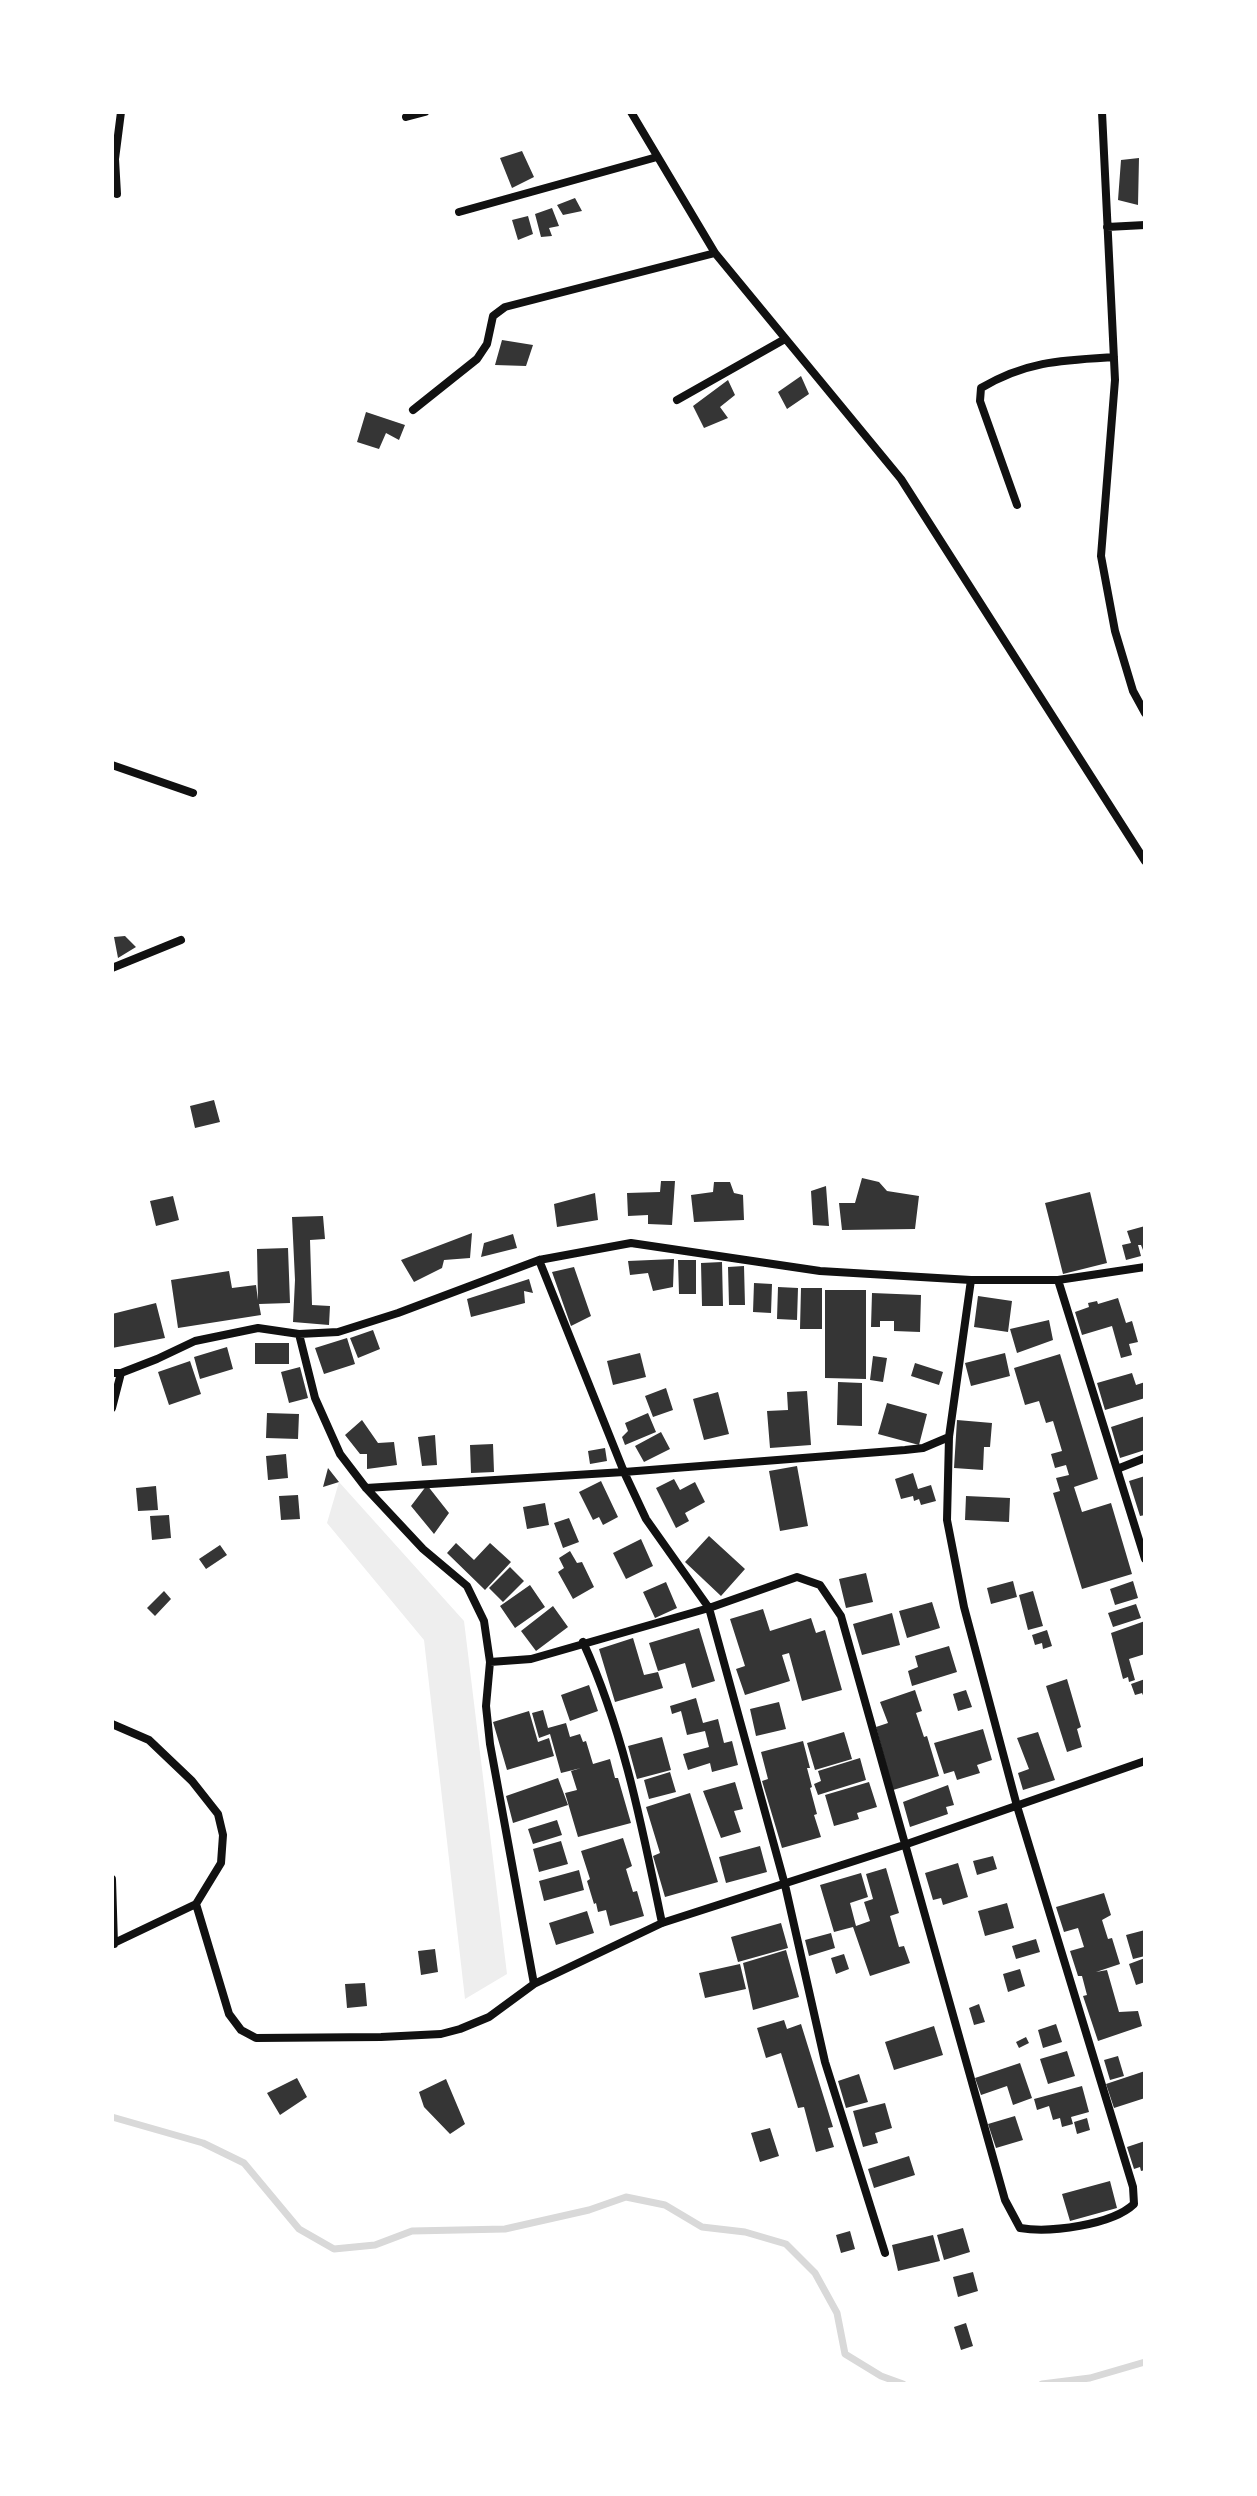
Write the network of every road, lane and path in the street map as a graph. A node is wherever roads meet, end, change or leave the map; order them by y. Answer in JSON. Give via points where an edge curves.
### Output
{"nodes":[{"id":1,"x":121,"y":112,"type":"edge"},
{"id":2,"x":425,"y":112,"type":"edge"},
{"id":3,"x":631,"y":112,"type":"edge"},
{"id":4,"x":1102,"y":112,"type":"edge"},
{"id":5,"x":406,"y":117,"type":"dead end"},
{"id":6,"x":657,"y":157,"type":"junction"},
{"id":7,"x":117,"y":194,"type":"dead end"},
{"id":8,"x":459,"y":212,"type":"dead end"},
{"id":9,"x":1145,"y":225,"type":"edge"},
{"id":10,"x":1107,"y":227,"type":"junction"},
{"id":11,"x":715,"y":253,"type":"junction"},
{"id":12,"x":785,"y":339,"type":"junction"},
{"id":13,"x":1114,"y":357,"type":"junction"},
{"id":14,"x":677,"y":400,"type":"dead end"},
{"id":15,"x":413,"y":410,"type":"dead end"},
{"id":16,"x":1017,"y":505,"type":"dead end"},
{"id":17,"x":1145,"y":713,"type":"edge"},
{"id":18,"x":112,"y":765,"type":"edge"},
{"id":19,"x":193,"y":793,"type":"dead end"},
{"id":20,"x":1145,"y":861,"type":"edge"},
{"id":21,"x":181,"y":940,"type":"dead end"},
{"id":22,"x":112,"y":968,"type":"edge"},
{"id":23,"x":539,"y":1260,"type":"junction"},
{"id":24,"x":1145,"y":1267,"type":"edge"},
{"id":25,"x":971,"y":1280,"type":"junction"},
{"id":26,"x":1058,"y":1280,"type":"junction"},
{"id":27,"x":299,"y":1334,"type":"junction"},
{"id":28,"x":116,"y":1373,"type":"edge"},
{"id":29,"x":112,"y":1408,"type":"edge"},
{"id":30,"x":949,"y":1437,"type":"junction"},
{"id":31,"x":1145,"y":1458,"type":"edge"},
{"id":32,"x":1117,"y":1469,"type":"junction"},
{"id":33,"x":624,"y":1472,"type":"junction"},
{"id":34,"x":366,"y":1488,"type":"junction"},
{"id":35,"x":1145,"y":1559,"type":"edge"},
{"id":36,"x":709,"y":1608,"type":"junction"},
{"id":37,"x":583,"y":1642,"type":"junction"},
{"id":38,"x":490,"y":1662,"type":"junction"},
{"id":39,"x":112,"y":1724,"type":"edge"},
{"id":40,"x":1145,"y":1761,"type":"edge"},
{"id":41,"x":1017,"y":1806,"type":"junction"},
{"id":42,"x":904,"y":1845,"type":"junction"},
{"id":43,"x":112,"y":1879,"type":"edge"},
{"id":44,"x":785,"y":1885,"type":"junction"},
{"id":45,"x":196,"y":1904,"type":"junction"},
{"id":46,"x":662,"y":1923,"type":"junction"},
{"id":47,"x":113,"y":1944,"type":"edge"},
{"id":48,"x":534,"y":1984,"type":"junction"},
{"id":49,"x":885,"y":2253,"type":"dead end"}],
"edges":[{"from":1,"to":7,"type":"street"},
{"from":2,"to":5,"type":"street"},
{"from":3,"to":6,"type":"street"},
{"from":4,"to":10,"type":"street"},
{"from":6,"to":8,"type":"street"},
{"from":6,"to":11,"type":"street"},
{"from":9,"to":10,"type":"street"},
{"from":10,"to":13,"type":"street"},
{"from":11,"to":12,"type":"street"},
{"from":11,"to":15,"type":"street","via":[[505,307],[493,316],[487,344],[477,359]]},
{"from":12,"to":14,"type":"street"},
{"from":12,"to":20,"type":"street","via":[[901,479]]},
{"from":13,"to":16,"type":"street","via":[[1046,361],[981,388],[980,401]]},
{"from":13,"to":17,"type":"street","via":[[1101,556],[1115,631]]},
{"from":18,"to":19,"type":"street"},
{"from":21,"to":22,"type":"street"},
{"from":23,"to":25,"type":"street","via":[[631,1243],[820,1271]]},
{"from":23,"to":27,"type":"street","via":[[338,1332]]},
{"from":23,"to":33,"type":"street"},
{"from":24,"to":26,"type":"street"},
{"from":25,"to":26,"type":"street"},
{"from":25,"to":30,"type":"street"},
{"from":26,"to":32,"type":"street"},
{"from":27,"to":28,"type":"street","via":[[258,1328],[195,1341]]},
{"from":27,"to":34,"type":"street","via":[[315,1398],[340,1454]]},
{"from":28,"to":29,"type":"street"},
{"from":30,"to":33,"type":"street","via":[[905,1450]]},
{"from":30,"to":41,"type":"street","via":[[947,1520],[964,1607]]},
{"from":31,"to":32,"type":"street"},
{"from":32,"to":35,"type":"street"},
{"from":33,"to":34,"type":"street"},
{"from":33,"to":36,"type":"street","via":[[646,1519]]},
{"from":34,"to":38,"type":"street","via":[[423,1549],[467,1586],[484,1621]]},
{"from":36,"to":37,"type":"street"},
{"from":36,"to":42,"type":"street","via":[[797,1577],[820,1585],[841,1616]]},
{"from":36,"to":44,"type":"street"},
{"from":37,"to":38,"type":"street","via":[[531,1659]]},
{"from":37,"to":46,"type":"street","via":[[630,1773]]},
{"from":38,"to":48,"type":"street","via":[[490,1744]]},
{"from":39,"to":45,"type":"street","via":[[149,1740],[218,1814],[221,1863]]},
{"from":40,"to":41,"type":"street"},
{"from":41,"to":42,"type":"street"},
{"from":41,"to":42,"type":"street","via":[[1133,2187],[1134,2204],[1126,2212],[1075,2226],[1020,2228],[1005,2200]]},
{"from":42,"to":44,"type":"street"},
{"from":43,"to":47,"type":"street"},
{"from":44,"to":46,"type":"street"},
{"from":44,"to":49,"type":"street","via":[[825,2062]]},
{"from":45,"to":47,"type":"street"},
{"from":45,"to":48,"type":"street","via":[[229,2014],[256,2038],[441,2034],[489,2017]]},
{"from":46,"to":48,"type":"street"}]}
